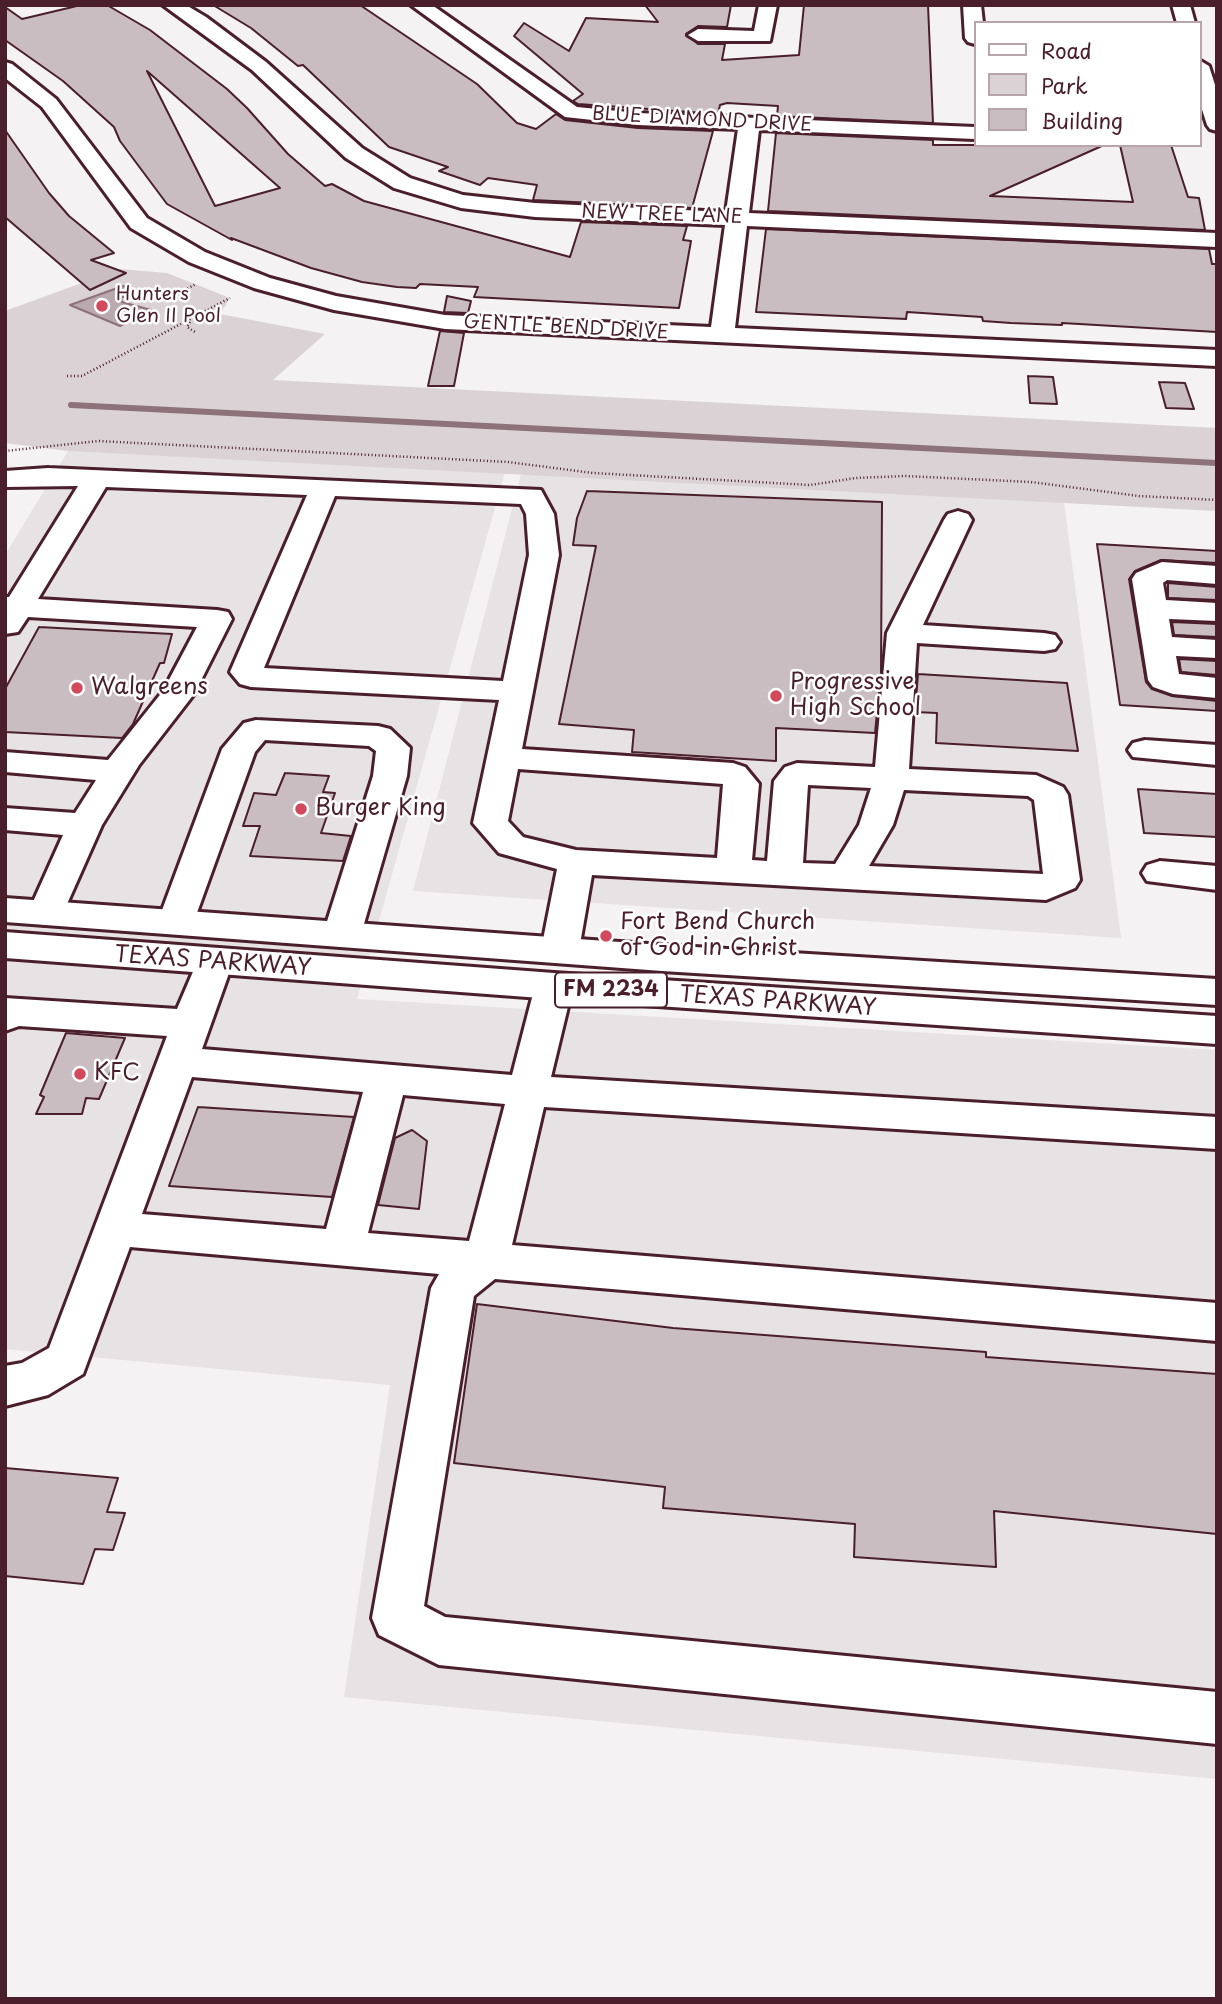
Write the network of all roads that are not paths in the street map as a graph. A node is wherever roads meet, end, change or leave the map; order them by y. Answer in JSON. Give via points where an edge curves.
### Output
{"nodes":[{"id":1,"x":172,"y":5,"type":"edge"},
{"id":2,"x":420,"y":5,"type":"edge"},
{"id":3,"x":768,"y":5,"type":"edge"},
{"id":4,"x":972,"y":5,"type":"edge"},
{"id":5,"x":974,"y":27,"type":"edge"},
{"id":6,"x":698,"y":35,"type":"dead end"},
{"id":7,"x":5,"y":68,"type":"edge"},
{"id":8,"x":1201,"y":73,"type":"edge"},
{"id":9,"x":749,"y":124,"type":"junction"},
{"id":10,"x":1217,"y":125,"type":"edge"},
{"id":11,"x":974,"y":133,"type":"edge"},
{"id":12,"x":737,"y":217,"type":"junction"},
{"id":13,"x":1217,"y":240,"type":"edge"},
{"id":14,"x":722,"y":335,"type":"junction"},
{"id":15,"x":1217,"y":358,"type":"edge"},
{"id":16,"x":97,"y":478,"type":"junction"},
{"id":17,"x":5,"y":479,"type":"edge"},
{"id":18,"x":325,"y":487,"type":"junction"},
{"id":19,"x":958,"y":520,"type":"dead end"},
{"id":20,"x":1217,"y":575,"type":"edge"},
{"id":21,"x":1152,"y":609,"type":"junction"},
{"id":22,"x":1217,"y":612,"type":"edge"},
{"id":23,"x":9,"y":614,"type":"edge"},
{"id":24,"x":903,"y":633,"type":"junction"},
{"id":25,"x":1044,"y":642,"type":"dead end"},
{"id":26,"x":1158,"y":646,"type":"junction"},
{"id":27,"x":1217,"y":649,"type":"edge"},
{"id":28,"x":1217,"y":688,"type":"edge"},
{"id":29,"x":517,"y":691,"type":"junction"},
{"id":30,"x":1146,"y":750,"type":"dead end"},
{"id":31,"x":1217,"y":755,"type":"edge"},
{"id":32,"x":503,"y":758,"type":"junction"},
{"id":33,"x":5,"y":762,"type":"edge"},
{"id":34,"x":118,"y":771,"type":"junction"},
{"id":35,"x":891,"y":778,"type":"junction"},
{"id":36,"x":5,"y":819,"type":"edge"},
{"id":37,"x":85,"y":825,"type":"junction"},
{"id":38,"x":576,"y":862,"type":"junction"},
{"id":39,"x":733,"y":870,"type":"junction"},
{"id":40,"x":784,"y":873,"type":"junction"},
{"id":41,"x":1160,"y":873,"type":"dead end"},
{"id":42,"x":845,"y":877,"type":"junction"},
{"id":43,"x":1217,"y":878,"type":"edge"},
{"id":44,"x":5,"y":910,"type":"edge"},
{"id":45,"x":46,"y":913,"type":"junction"},
{"id":46,"x":176,"y":921,"type":"junction"},
{"id":47,"x":342,"y":934,"type":"junction"},
{"id":48,"x":5,"y":946,"type":"edge"},
{"id":49,"x":214,"y":962,"type":"junction"},
{"id":50,"x":557,"y":968,"type":"junction"},
{"id":51,"x":1217,"y":992,"type":"edge"},
{"id":52,"x":5,"y":1017,"type":"edge"},
{"id":53,"x":1217,"y":1030,"type":"edge"},
{"id":54,"x":184,"y":1042,"type":"junction"},
{"id":55,"x":387,"y":1078,"type":"junction"},
{"id":56,"x":528,"y":1091,"type":"junction"},
{"id":57,"x":1217,"y":1133,"type":"edge"},
{"id":58,"x":115,"y":1229,"type":"junction"},
{"id":59,"x":342,"y":1250,"type":"junction"},
{"id":60,"x":486,"y":1261,"type":"junction"},
{"id":61,"x":1217,"y":1322,"type":"edge"},
{"id":62,"x":5,"y":1386,"type":"edge"},
{"id":63,"x":1217,"y":1718,"type":"edge"}],
"edges":[{"from":1,"to":12,"type":"street","name":"NEW TREE LANE","via":[[260,66],[354,153],[402,183],[461,201],[535,210]]},
{"from":2,"to":9,"type":"street","name":"BLUE DIAMOND DRIVE","via":[[572,113]]},
{"from":3,"to":6,"type":"street","via":[[763,37]]},
{"from":4,"to":5,"type":"street"},
{"from":7,"to":14,"type":"street","name":"GENTLE BEND DRIVE","via":[[49,103],[139,223],[197,257],[262,283],[334,303],[445,322]]},
{"from":8,"to":10,"type":"street"},
{"from":9,"to":11,"type":"street","name":"BLUE DIAMOND DRIVE"},
{"from":9,"to":12,"type":"street"},
{"from":12,"to":13,"type":"street","name":"NEW TREE LANE"},
{"from":12,"to":14,"type":"street"},
{"from":14,"to":15,"type":"street","name":"GENTLE BEND DRIVE"},
{"from":16,"to":17,"type":"street"},
{"from":16,"to":18,"type":"street"},
{"from":16,"to":23,"type":"street"},
{"from":18,"to":29,"type":"street","via":[[531,496],[540,514],[544,555]]},
{"from":18,"to":29,"type":"street","via":[[246,672],[251,677]]},
{"from":19,"to":24,"type":"street"},
{"from":20,"to":21,"type":"street","via":[[1162,571],[1147,579]]},
{"from":21,"to":22,"type":"street"},
{"from":21,"to":26,"type":"street"},
{"from":23,"to":34,"type":"street","via":[[217,619],[178,694]]},
{"from":24,"to":25,"type":"street"},
{"from":24,"to":35,"type":"street"},
{"from":26,"to":27,"type":"street"},
{"from":26,"to":28,"type":"street","via":[[1164,680],[1184,687]]},
{"from":29,"to":32,"type":"street"},
{"from":30,"to":31,"type":"street"},
{"from":32,"to":38,"type":"street","via":[[490,823],[511,845]]},
{"from":32,"to":39,"type":"street","via":[[733,774],[742,784]]},
{"from":33,"to":34,"type":"street"},
{"from":34,"to":37,"type":"street"},
{"from":35,"to":40,"type":"street","via":[[797,774],[791,781]]},
{"from":35,"to":42,"type":"street","via":[[876,825]]},
{"from":35,"to":42,"type":"street","via":[[1036,786],[1051,795],[1062,880],[1046,888]]},
{"from":36,"to":37,"type":"street"},
{"from":37,"to":45,"type":"street"},
{"from":38,"to":39,"type":"street"},
{"from":38,"to":50,"type":"street"},
{"from":39,"to":40,"type":"street"},
{"from":40,"to":42,"type":"street"},
{"from":41,"to":43,"type":"street"},
{"from":44,"to":45,"type":"street","name":"TEXAS PARKWAY","number":"FM 2234"},
{"from":45,"to":46,"type":"street","name":"TEXAS PARKWAY","number":"FM 2234"},
{"from":46,"to":47,"type":"street","name":"TEXAS PARKWAY","number":"FM 2234"},
{"from":46,"to":47,"type":"street","via":[[239,749],[256,730],[378,736],[393,748],[390,776]]},
{"from":47,"to":50,"type":"street","name":"TEXAS PARKWAY","number":"FM 2234"},
{"from":48,"to":49,"type":"street","name":"TEXAS PARKWAY","number":"FM 2234"},
{"from":49,"to":50,"type":"street","name":"TEXAS PARKWAY","number":"FM 2234"},
{"from":49,"to":54,"type":"street"},
{"from":50,"to":51,"type":"street","name":"TEXAS PARKWAY","number":"FM 2234","via":[[563,974],[576,970],[628,973],[662,958]]},
{"from":50,"to":53,"type":"street","name":"TEXAS PARKWAY","number":"FM 2234"},
{"from":50,"to":56,"type":"street"},
{"from":52,"to":54,"type":"street","via":[[8,1011]]},
{"from":54,"to":55,"type":"street"},
{"from":54,"to":58,"type":"street"},
{"from":55,"to":56,"type":"street"},
{"from":55,"to":59,"type":"street"},
{"from":56,"to":57,"type":"street"},
{"from":56,"to":60,"type":"street"},
{"from":58,"to":59,"type":"street"},
{"from":58,"to":62,"type":"street","via":[[67,1360],[32,1381]]},
{"from":59,"to":60,"type":"street"},
{"from":60,"to":61,"type":"street"},
{"from":60,"to":63,"type":"street","via":[[453,1288],[397,1618],[439,1641]]}]}
